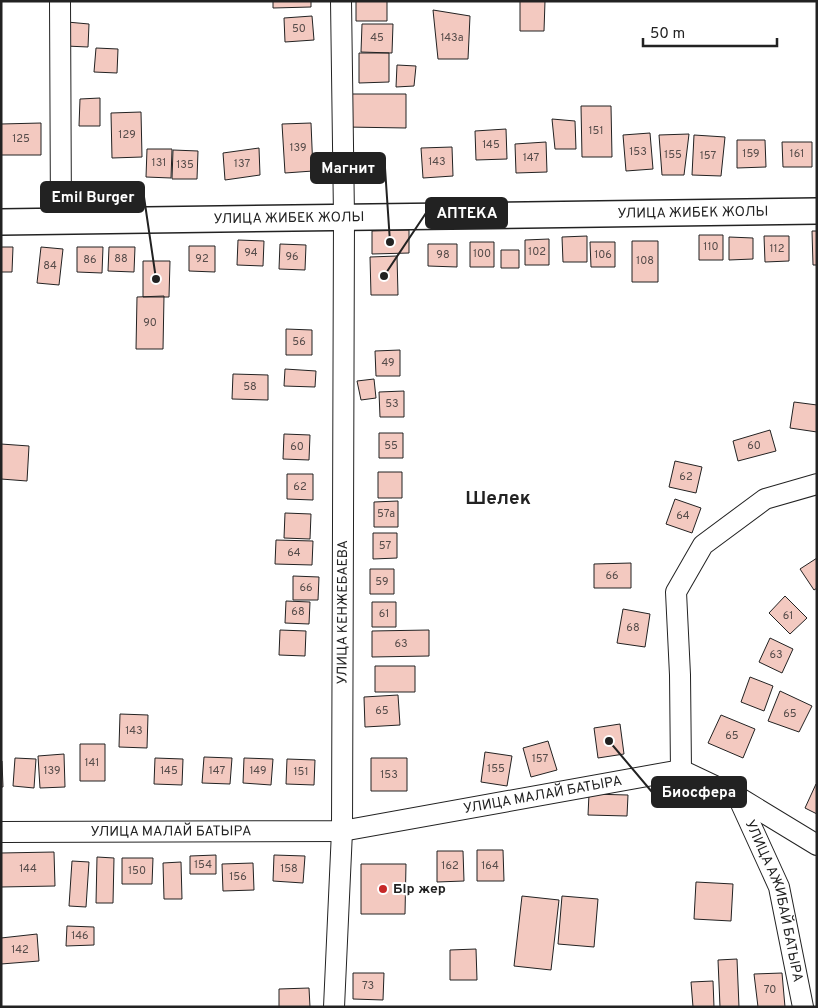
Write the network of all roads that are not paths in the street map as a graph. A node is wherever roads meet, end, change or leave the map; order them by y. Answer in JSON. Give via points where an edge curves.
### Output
{"nodes":[{"id":1,"x":60,"y":1,"type":"edge"},
{"id":2,"x":341,"y":1,"type":"edge"},
{"id":3,"x":817,"y":211,"type":"edge"},
{"id":4,"x":344,"y":217,"type":"junction"},
{"id":5,"x":61,"y":221,"type":"junction"},
{"id":6,"x":1,"y":222,"type":"edge"},
{"id":7,"x":817,"y":484,"type":"edge"},
{"id":8,"x":681,"y":770,"type":"junction"},
{"id":9,"x":738,"y":797,"type":"junction"},
{"id":10,"x":342,"y":831,"type":"junction"},
{"id":11,"x":1,"y":832,"type":"edge"},
{"id":12,"x":817,"y":845,"type":"edge"},
{"id":13,"x":334,"y":1007,"type":"edge"},
{"id":14,"x":803,"y":1007,"type":"edge"}],
"edges":[{"from":1,"to":5,"type":"street"},
{"from":2,"to":4,"type":"street","name":"УЛИЦА КЕНЖЕБАЕВА"},
{"from":3,"to":4,"type":"main road","name":"УЛИЦА ЖИБЕК ЖОЛЫ"},
{"from":4,"to":5,"type":"main road","name":"УЛИЦА ЖИБЕК ЖОЛЫ"},
{"from":4,"to":10,"type":"street","name":"УЛИЦА КЕНЖЕБАЕВА"},
{"from":5,"to":6,"type":"main road","name":"УЛИЦА ЖИБЕК ЖОЛЫ"},
{"from":7,"to":8,"type":"street","via":[[765,499],[703,545],[676,592]]},
{"from":8,"to":9,"type":"street"},
{"from":8,"to":10,"type":"street","name":"УЛИЦА МАЛАЙ БАТЫРА"},
{"from":9,"to":12,"type":"street"},
{"from":9,"to":14,"type":"street","name":"УЛИЦА АЖИБАЙ БАТЫРА","via":[[779,887]]},
{"from":10,"to":11,"type":"street","name":"УЛИЦА МАЛАЙ БАТЫРА"},
{"from":10,"to":13,"type":"street","name":"УЛИЦА КЕНЖЕБАЕВА"}]}
